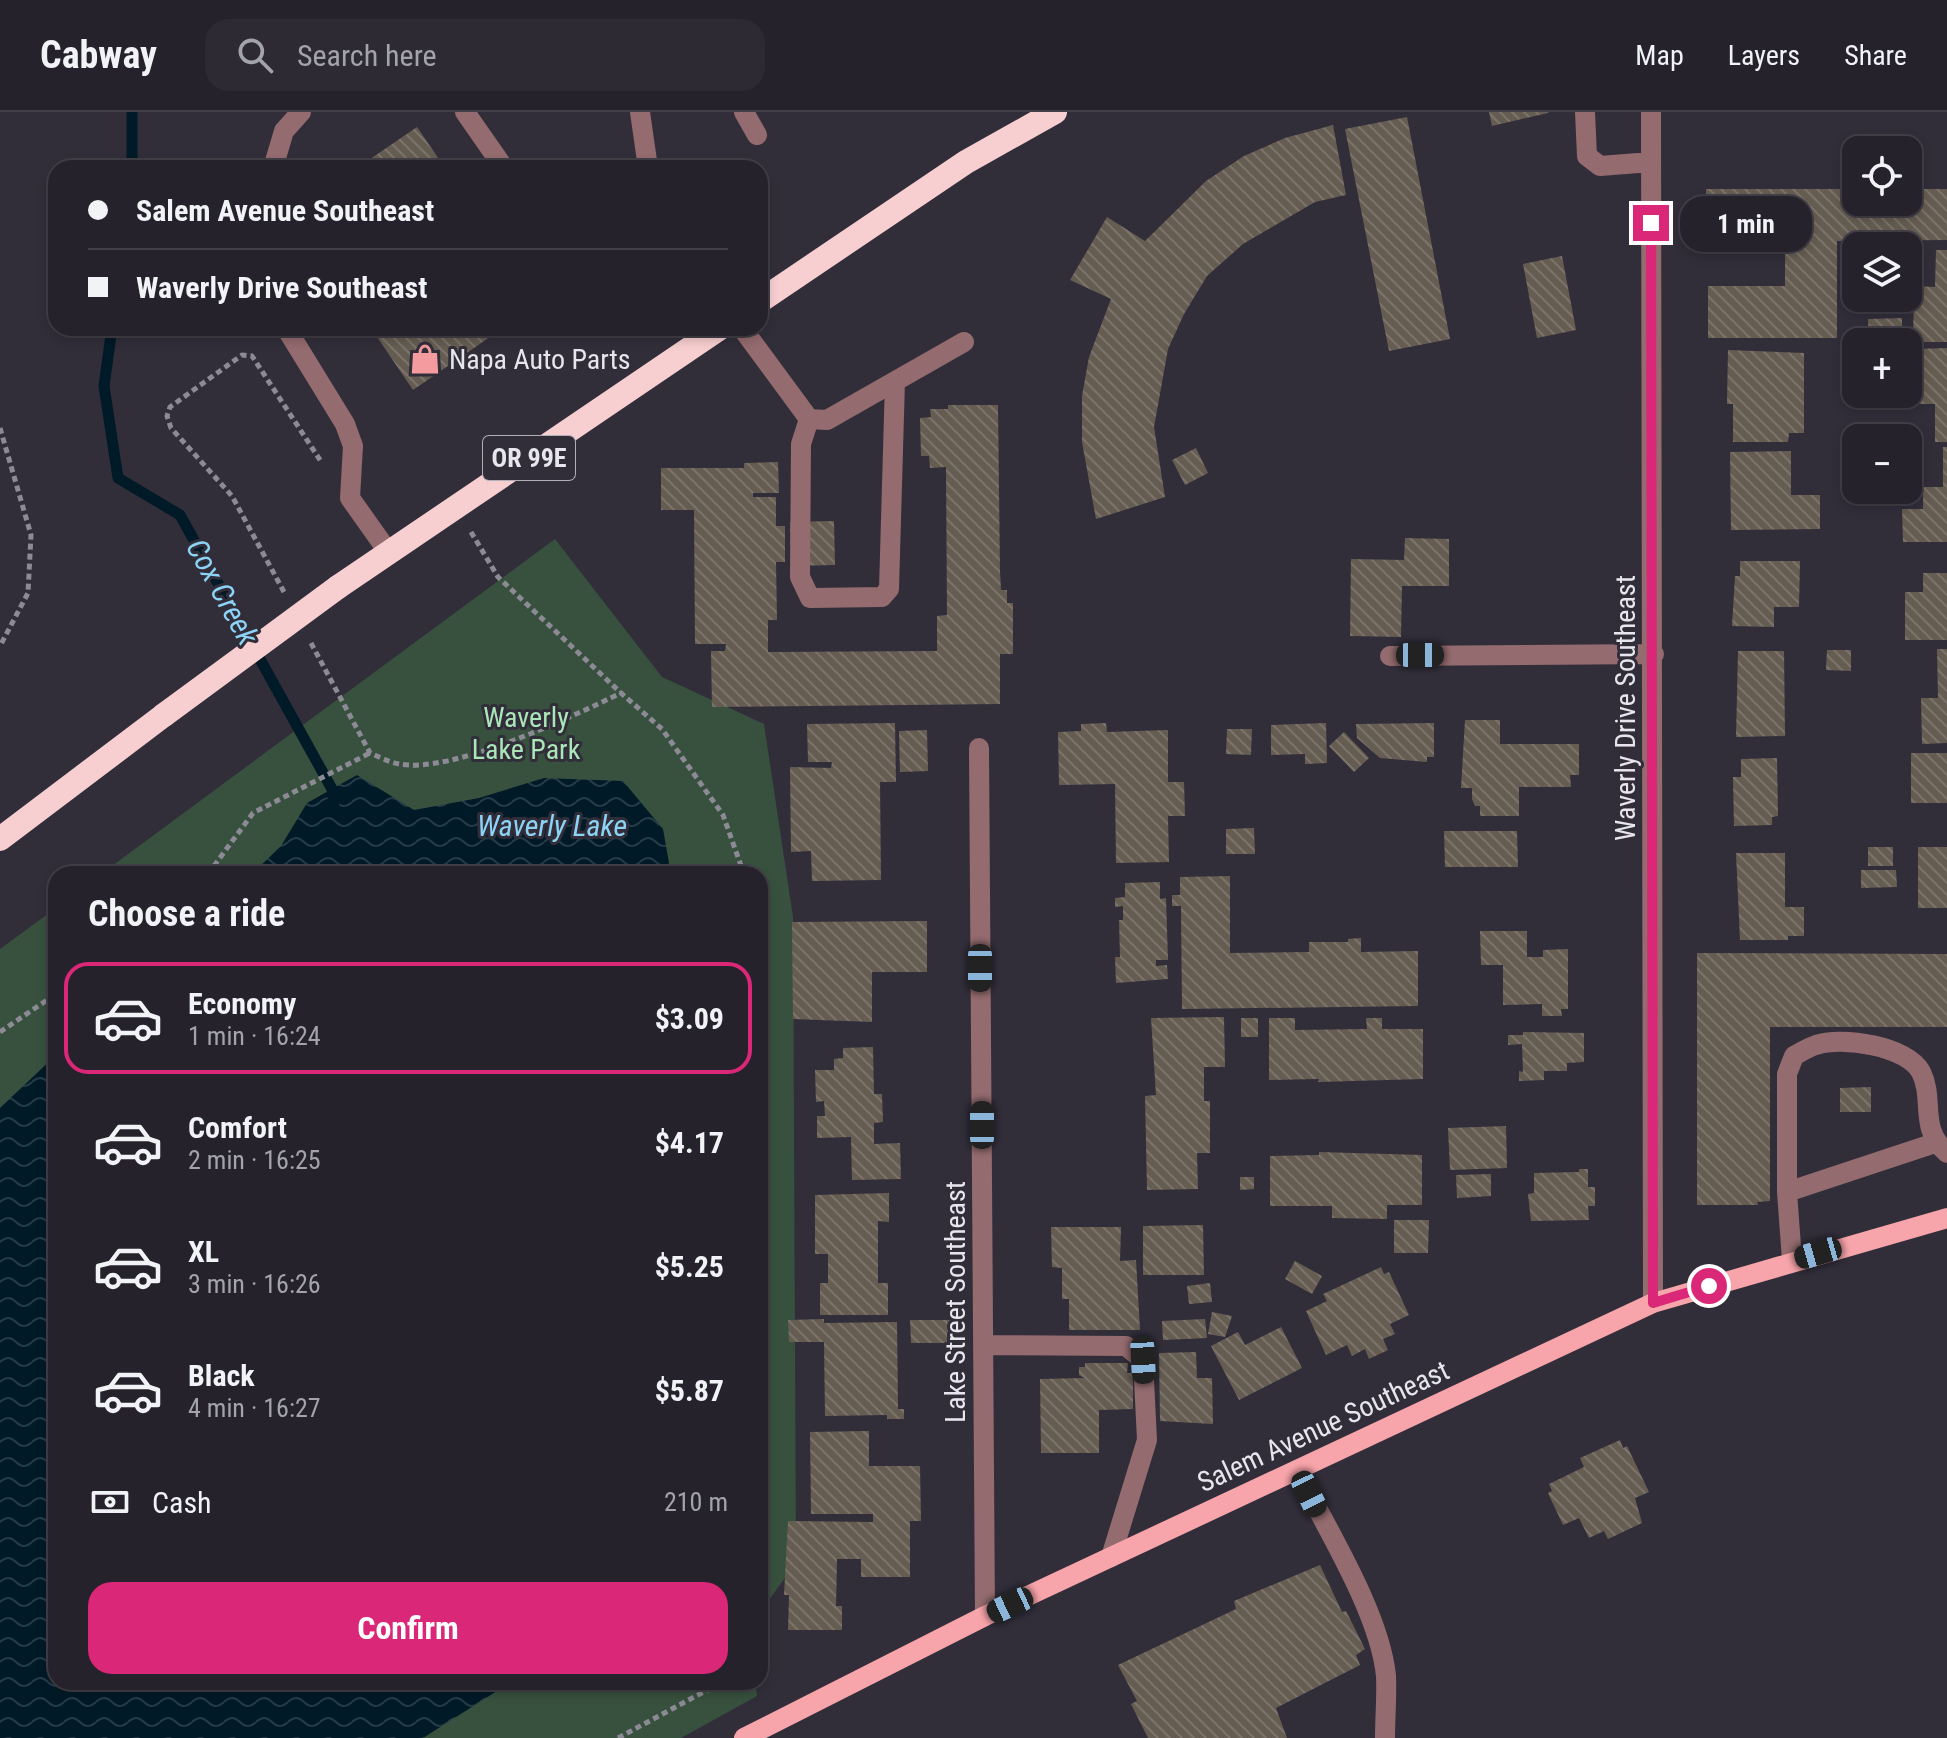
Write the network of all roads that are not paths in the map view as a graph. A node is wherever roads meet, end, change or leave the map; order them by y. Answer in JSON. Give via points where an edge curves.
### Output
{"nodes":[{"id":1,"x":301,"y":112,"type":"edge"},
{"id":2,"x":465,"y":112,"type":"edge"},
{"id":3,"x":640,"y":112,"type":"edge"},
{"id":4,"x":744,"y":112,"type":"edge"},
{"id":5,"x":1055,"y":112,"type":"edge"},
{"id":6,"x":1585,"y":112,"type":"edge"},
{"id":7,"x":1651,"y":112,"type":"edge"},
{"id":8,"x":757,"y":135,"type":"dead end"},
{"id":9,"x":275,"y":160,"type":"edge"},
{"id":10,"x":498,"y":160,"type":"edge"},
{"id":11,"x":647,"y":160,"type":"edge"},
{"id":12,"x":1651,"y":162,"type":"junction"},
{"id":13,"x":768,"y":296,"type":"edge"},
{"id":14,"x":291,"y":336,"type":"edge"},
{"id":15,"x":708,"y":336,"type":"edge"},
{"id":16,"x":748,"y":336,"type":"edge"},
{"id":17,"x":964,"y":342,"type":"dead end"},
{"id":18,"x":895,"y":381,"type":"junction"},
{"id":19,"x":809,"y":419,"type":"junction"},
{"id":20,"x":389,"y":553,"type":"junction"},
{"id":21,"x":1654,"y":654,"type":"junction"},
{"id":22,"x":1390,"y":656,"type":"dead end"},
{"id":23,"x":979,"y":748,"type":"dead end"},
{"id":24,"x":0,"y":839,"type":"edge"},
{"id":25,"x":1941,"y":1148,"type":"edge"},
{"id":26,"x":1787,"y":1192,"type":"junction"},
{"id":27,"x":1947,"y":1218,"type":"edge"},
{"id":28,"x":1792,"y":1260,"type":"junction"},
{"id":29,"x":1653,"y":1303,"type":"junction"},
{"id":30,"x":983,"y":1345,"type":"junction"},
{"id":31,"x":1297,"y":1470,"type":"junction"},
{"id":32,"x":1111,"y":1557,"type":"junction"},
{"id":33,"x":985,"y":1616,"type":"junction"},
{"id":34,"x":744,"y":1738,"type":"edge"},
{"id":35,"x":1385,"y":1738,"type":"edge"}],
"edges":[{"from":1,"to":9,"type":"street","via":[[284,131]]},
{"from":2,"to":10,"type":"street"},
{"from":3,"to":11,"type":"street"},
{"from":4,"to":8,"type":"street"},
{"from":5,"to":13,"type":"highway","via":[[966,162]]},
{"from":6,"to":12,"type":"street","via":[[1587,156],[1600,166]]},
{"from":7,"to":12,"type":"street","name":"Waverly Drive Southeast"},
{"from":12,"to":21,"type":"street","name":"Waverly Drive Southeast"},
{"from":14,"to":20,"type":"street","via":[[345,424],[353,446],[350,498]]},
{"from":15,"to":20,"type":"highway","number":"OR 99E"},
{"from":16,"to":19,"type":"street"},
{"from":17,"to":18,"type":"street"},
{"from":18,"to":19,"type":"street","via":[[827,420]]},
{"from":18,"to":19,"type":"street","via":[[889,589],[882,597],[810,598],[803,590],[801,444]]},
{"from":20,"to":24,"type":"highway","number":"OR 99E","bridge":true},
{"from":21,"to":22,"type":"street"},
{"from":21,"to":29,"type":"street","name":"Waverly Drive Southeast"},
{"from":23,"to":30,"type":"street","name":"Lake Street Southeast"},
{"from":25,"to":26,"type":"street"},
{"from":25,"to":26,"type":"street","via":[[1921,1072],[1903,1053],[1819,1043],[1794,1056],[1787,1074]]},
{"from":26,"to":28,"type":"street"},
{"from":27,"to":28,"type":"main road","name":"Salem Avenue Southeast"},
{"from":28,"to":29,"type":"main road","name":"Salem Avenue Southeast"},
{"from":29,"to":31,"type":"main road","name":"Salem Avenue Southeast"},
{"from":30,"to":32,"type":"street","via":[[1126,1346],[1143,1360],[1147,1440]]},
{"from":30,"to":33,"type":"street","name":"Lake Street Southeast"},
{"from":31,"to":32,"type":"main road","name":"Salem Avenue Southeast"},
{"from":31,"to":35,"type":"street","via":[[1380,1646],[1386,1675]]},
{"from":32,"to":33,"type":"main road","name":"Salem Avenue Southeast"},
{"from":33,"to":34,"type":"main road","name":"Salem Avenue Southeast"}]}
